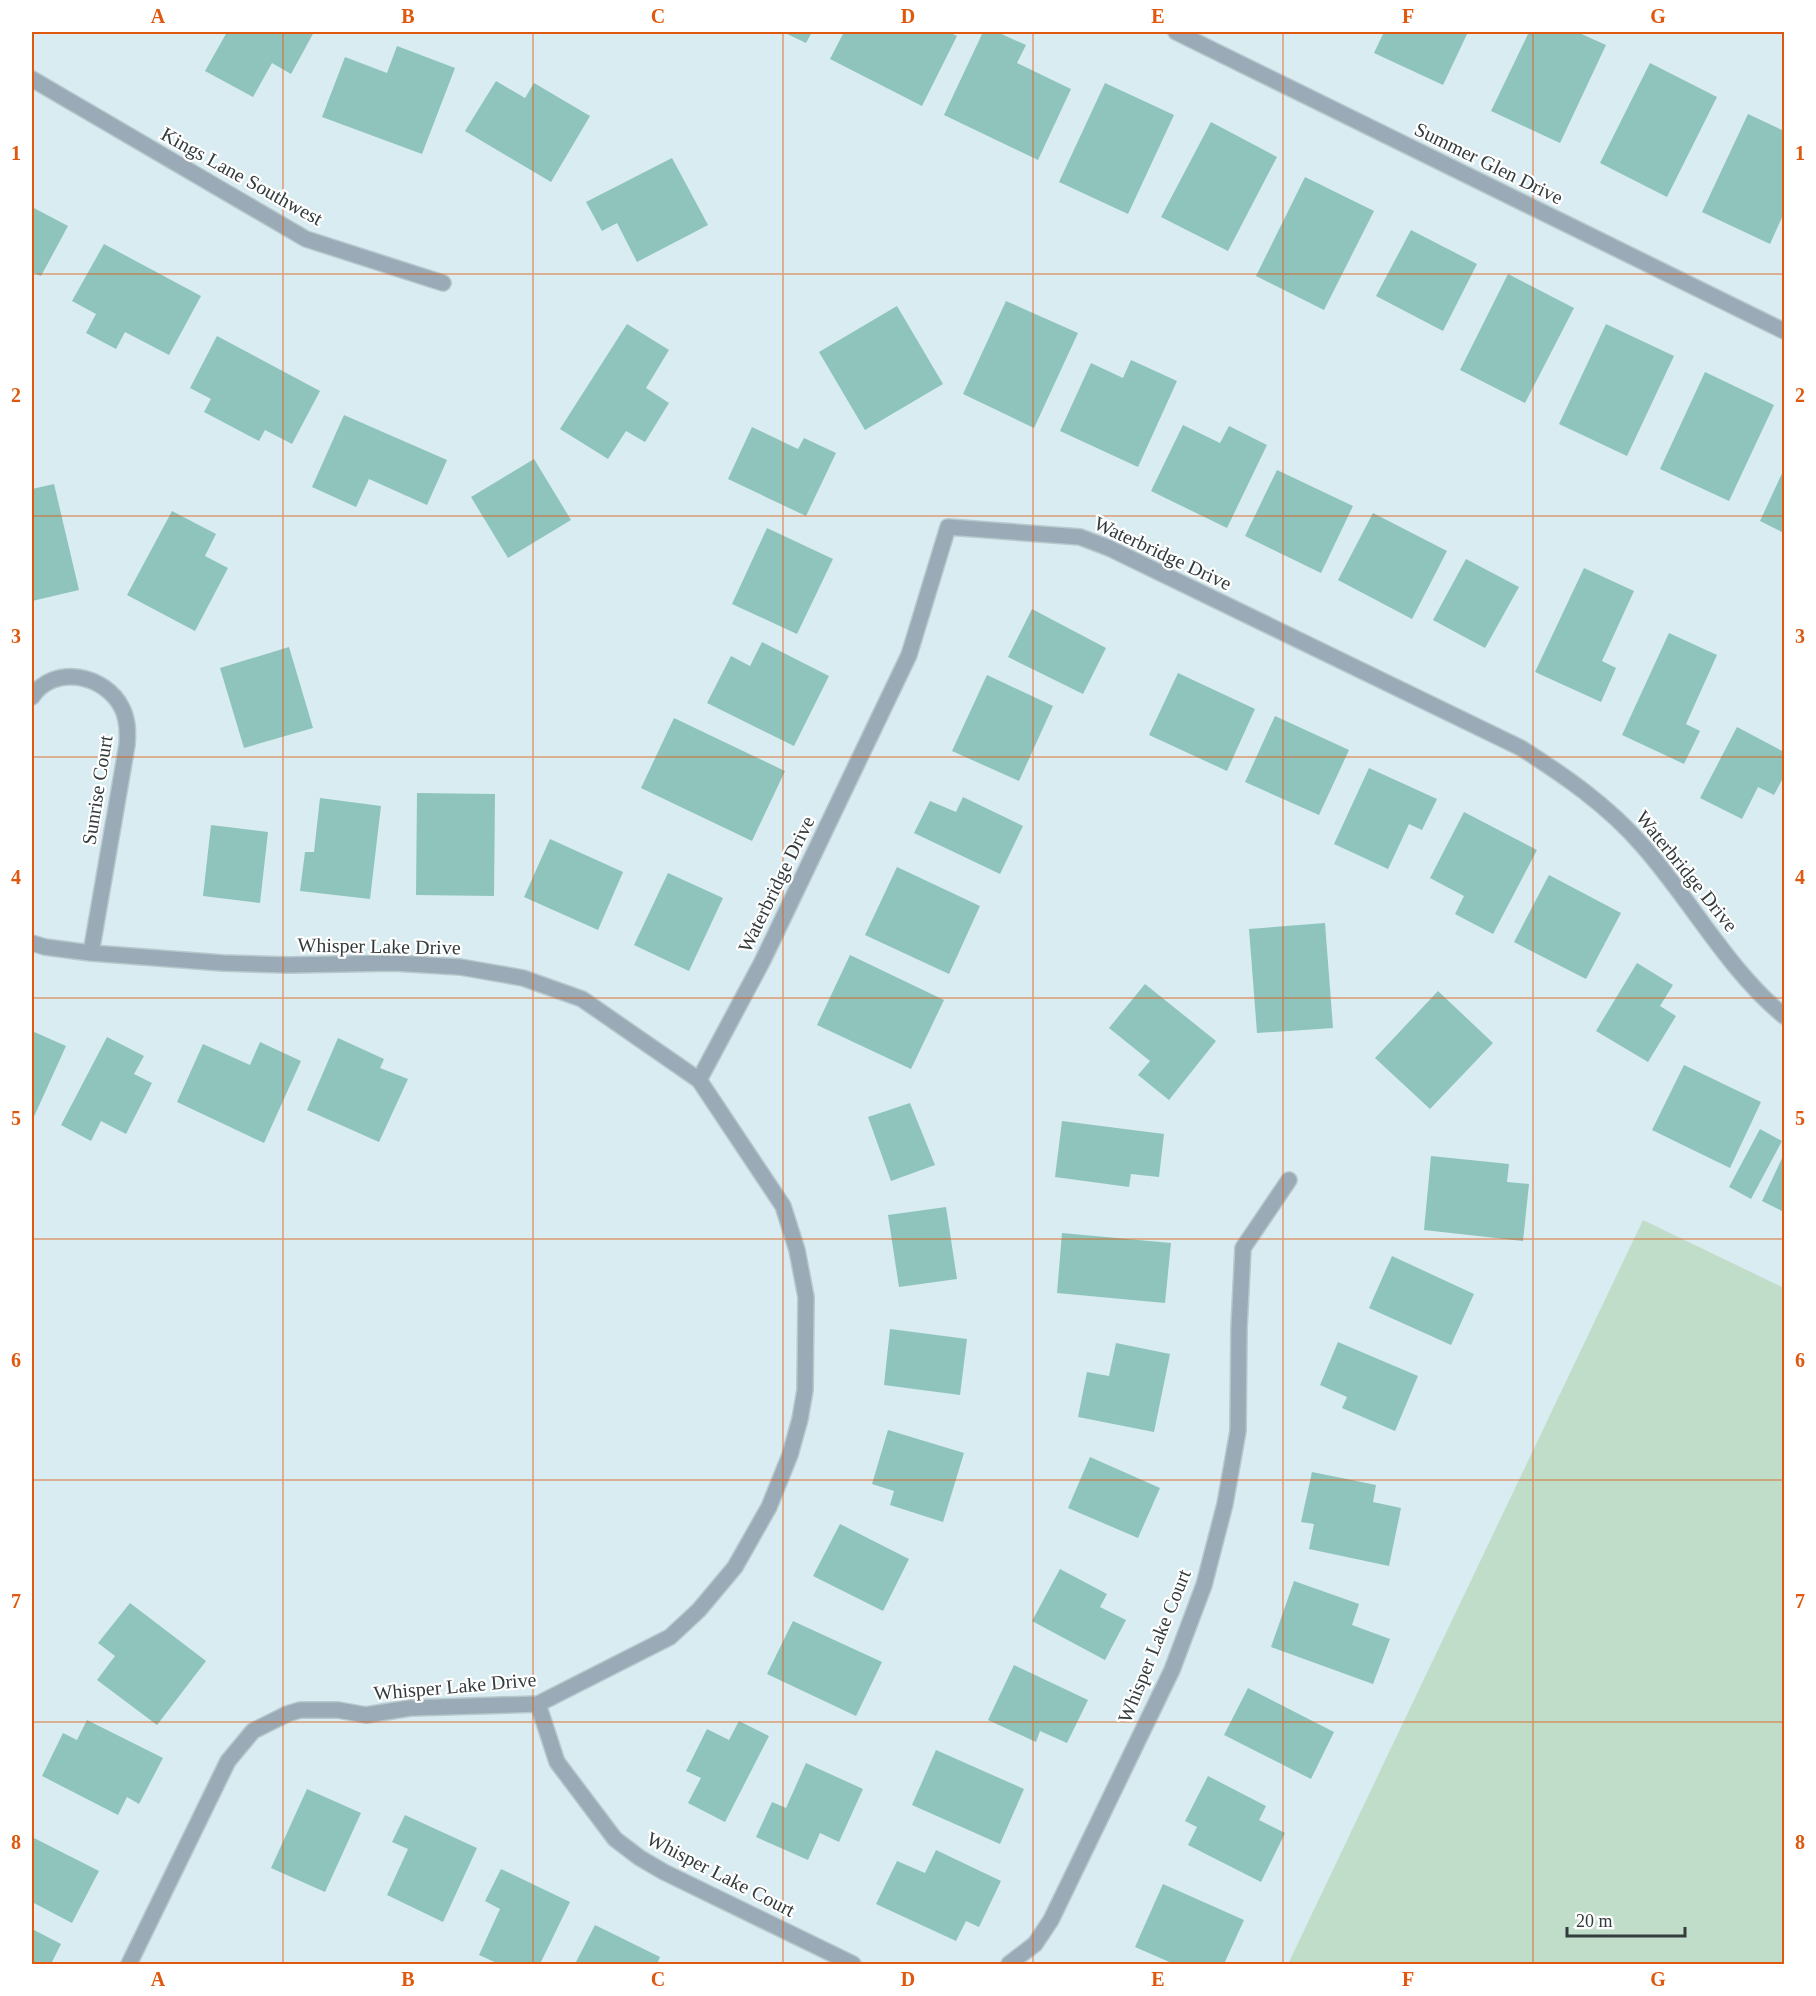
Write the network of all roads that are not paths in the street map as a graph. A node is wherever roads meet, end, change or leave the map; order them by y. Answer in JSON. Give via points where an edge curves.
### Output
{"nodes":[{"id":1,"x":1176,"y":32,"type":"edge"},
{"id":2,"x":32,"y":80,"type":"edge"},
{"id":3,"x":443,"y":283,"type":"dead end"},
{"id":4,"x":1785,"y":331,"type":"edge"},
{"id":5,"x":32,"y":697,"type":"edge"},
{"id":6,"x":32,"y":943,"type":"edge"},
{"id":7,"x":91,"y":952,"type":"junction"},
{"id":8,"x":1785,"y":1016,"type":"edge"},
{"id":9,"x":699,"y":1080,"type":"junction"},
{"id":10,"x":1289,"y":1180,"type":"dead end"},
{"id":11,"x":538,"y":1704,"type":"junction"},
{"id":12,"x":129,"y":1965,"type":"edge"},
{"id":13,"x":853,"y":1965,"type":"edge"},
{"id":14,"x":1009,"y":1965,"type":"edge"}],
"edges":[{"from":1,"to":4,"type":"street","name":"Summer Glen Drive"},
{"from":2,"to":3,"type":"street","name":"Kings Lane Southwest","via":[[306,239]]},
{"from":5,"to":7,"type":"street","name":"Sunrise Court","via":[[38,687],[57,678],[75,676],[94,681],[111,692],[128,725],[128,745]]},
{"from":6,"to":7,"type":"street","name":"Whisper Lake Drive"},
{"from":7,"to":9,"type":"street","name":"Whisper Lake Drive","via":[[223,963],[394,963],[460,967],[523,978],[582,999]]},
{"from":8,"to":9,"type":"street","name":"Waterbridge Drive","via":[[1748,980],[1622,823],[1573,782],[1521,748],[1109,548],[1080,537],[948,527],[909,655],[762,962]]},
{"from":9,"to":11,"type":"street","name":"Whisper Lake Drive","via":[[783,1206],[806,1297],[805,1390],[800,1419],[769,1507],[735,1567],[699,1610],[670,1637]]},
{"from":10,"to":14,"type":"street","name":"Whisper Lake Court","via":[[1243,1248],[1238,1431],[1204,1585],[1172,1670],[1052,1920],[1035,1944]]},
{"from":11,"to":12,"type":"street","name":"Whisper Lake Drive","via":[[410,1708],[366,1715],[300,1710],[253,1731],[228,1761]]},
{"from":11,"to":13,"type":"street","name":"Whisper Lake Court","via":[[557,1762],[615,1839],[664,1872]]}]}
